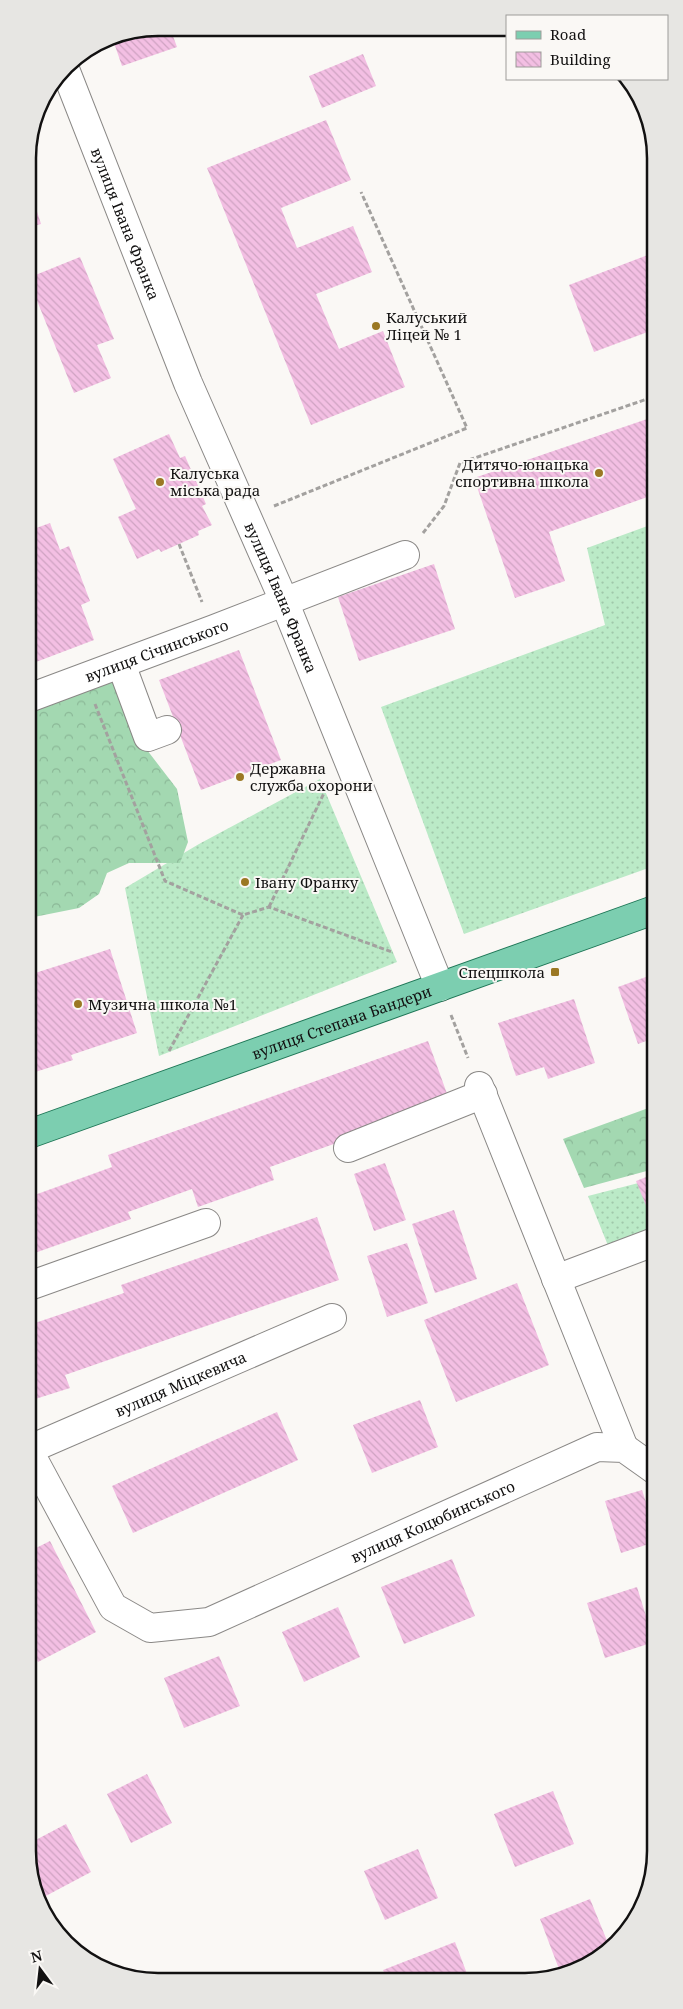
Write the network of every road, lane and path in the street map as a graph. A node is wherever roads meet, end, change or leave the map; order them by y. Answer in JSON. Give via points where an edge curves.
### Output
{"nodes":[{"id":1,"x":68,"y":77,"type":"edge"},
{"id":2,"x":360,"y":192,"type":"dead end"},
{"id":3,"x":647,"y":399,"type":"edge"},
{"id":4,"x":273,"y":506,"type":"dead end"},
{"id":5,"x":179,"y":544,"type":"dead end"},
{"id":6,"x":405,"y":555,"type":"joint"},
{"id":7,"x":284,"y":601,"type":"junction"},
{"id":8,"x":203,"y":605,"type":"dead end"},
{"id":9,"x":121,"y":664,"type":"junction"},
{"id":10,"x":37,"y":695,"type":"edge"},
{"id":11,"x":93,"y":701,"type":"dead end"},
{"id":12,"x":167,"y":730,"type":"dead end"},
{"id":13,"x":327,"y":786,"type":"dead end"},
{"id":14,"x":268,"y":907,"type":"junction"},
{"id":15,"x":647,"y":913,"type":"edge"},
{"id":16,"x":244,"y":915,"type":"junction"},
{"id":17,"x":395,"y":953,"type":"dead end"},
{"id":18,"x":445,"y":998,"type":"junction"},
{"id":19,"x":166,"y":1056,"type":"dead end"},
{"id":20,"x":481,"y":1090,"type":"junction"},
{"id":21,"x":36,"y":1132,"type":"edge"},
{"id":22,"x":348,"y":1148,"type":"dead end"},
{"id":23,"x":206,"y":1223,"type":"dead end"},
{"id":24,"x":646,"y":1245,"type":"edge"},
{"id":25,"x":556,"y":1279,"type":"junction"},
{"id":26,"x":36,"y":1283,"type":"edge"},
{"id":27,"x":332,"y":1318,"type":"dead end"},
{"id":28,"x":36,"y":1446,"type":"edge"},
{"id":29,"x":624,"y":1448,"type":"junction"},
{"id":30,"x":646,"y":1464,"type":"edge"},
{"id":31,"x":36,"y":1465,"type":"edge"}],
"edges":[{"from":1,"to":7,"type":"street","name":"вулиця Івана Франка","via":[[188,383]]},
{"from":2,"to":4,"type":"path","via":[[467,428]]},
{"from":3,"to":6,"type":"path","via":[[460,463],[444,506]]},
{"from":5,"to":8,"type":"path"},
{"from":6,"to":7,"type":"street","name":"вулиця Січинського"},
{"from":7,"to":9,"type":"street","name":"вулиця Січинського"},
{"from":7,"to":18,"type":"street","name":"вулиця Івана Франка"},
{"from":9,"to":10,"type":"street","name":"вулиця Січинського"},
{"from":9,"to":12,"type":"street","via":[[148,737]]},
{"from":11,"to":16,"type":"path","via":[[165,881]]},
{"from":13,"to":14,"type":"path"},
{"from":14,"to":16,"type":"path"},
{"from":14,"to":17,"type":"path"},
{"from":15,"to":18,"type":"main road","name":"вулиця Степана Бандери"},
{"from":16,"to":19,"type":"path"},
{"from":18,"to":20,"type":"path"},
{"from":18,"to":21,"type":"main road","name":"вулиця Степана Бандери"},
{"from":20,"to":22,"type":"street"},
{"from":20,"to":25,"type":"street"},
{"from":23,"to":26,"type":"street"},
{"from":24,"to":25,"type":"street"},
{"from":25,"to":29,"type":"street"},
{"from":27,"to":28,"type":"street","name":"вулиця Міцкевича"},
{"from":29,"to":30,"type":"street"},
{"from":29,"to":31,"type":"street","name":"вулиця Коцюбинського","via":[[597,1447],[209,1622],[150,1628],[113,1607]]}]}
